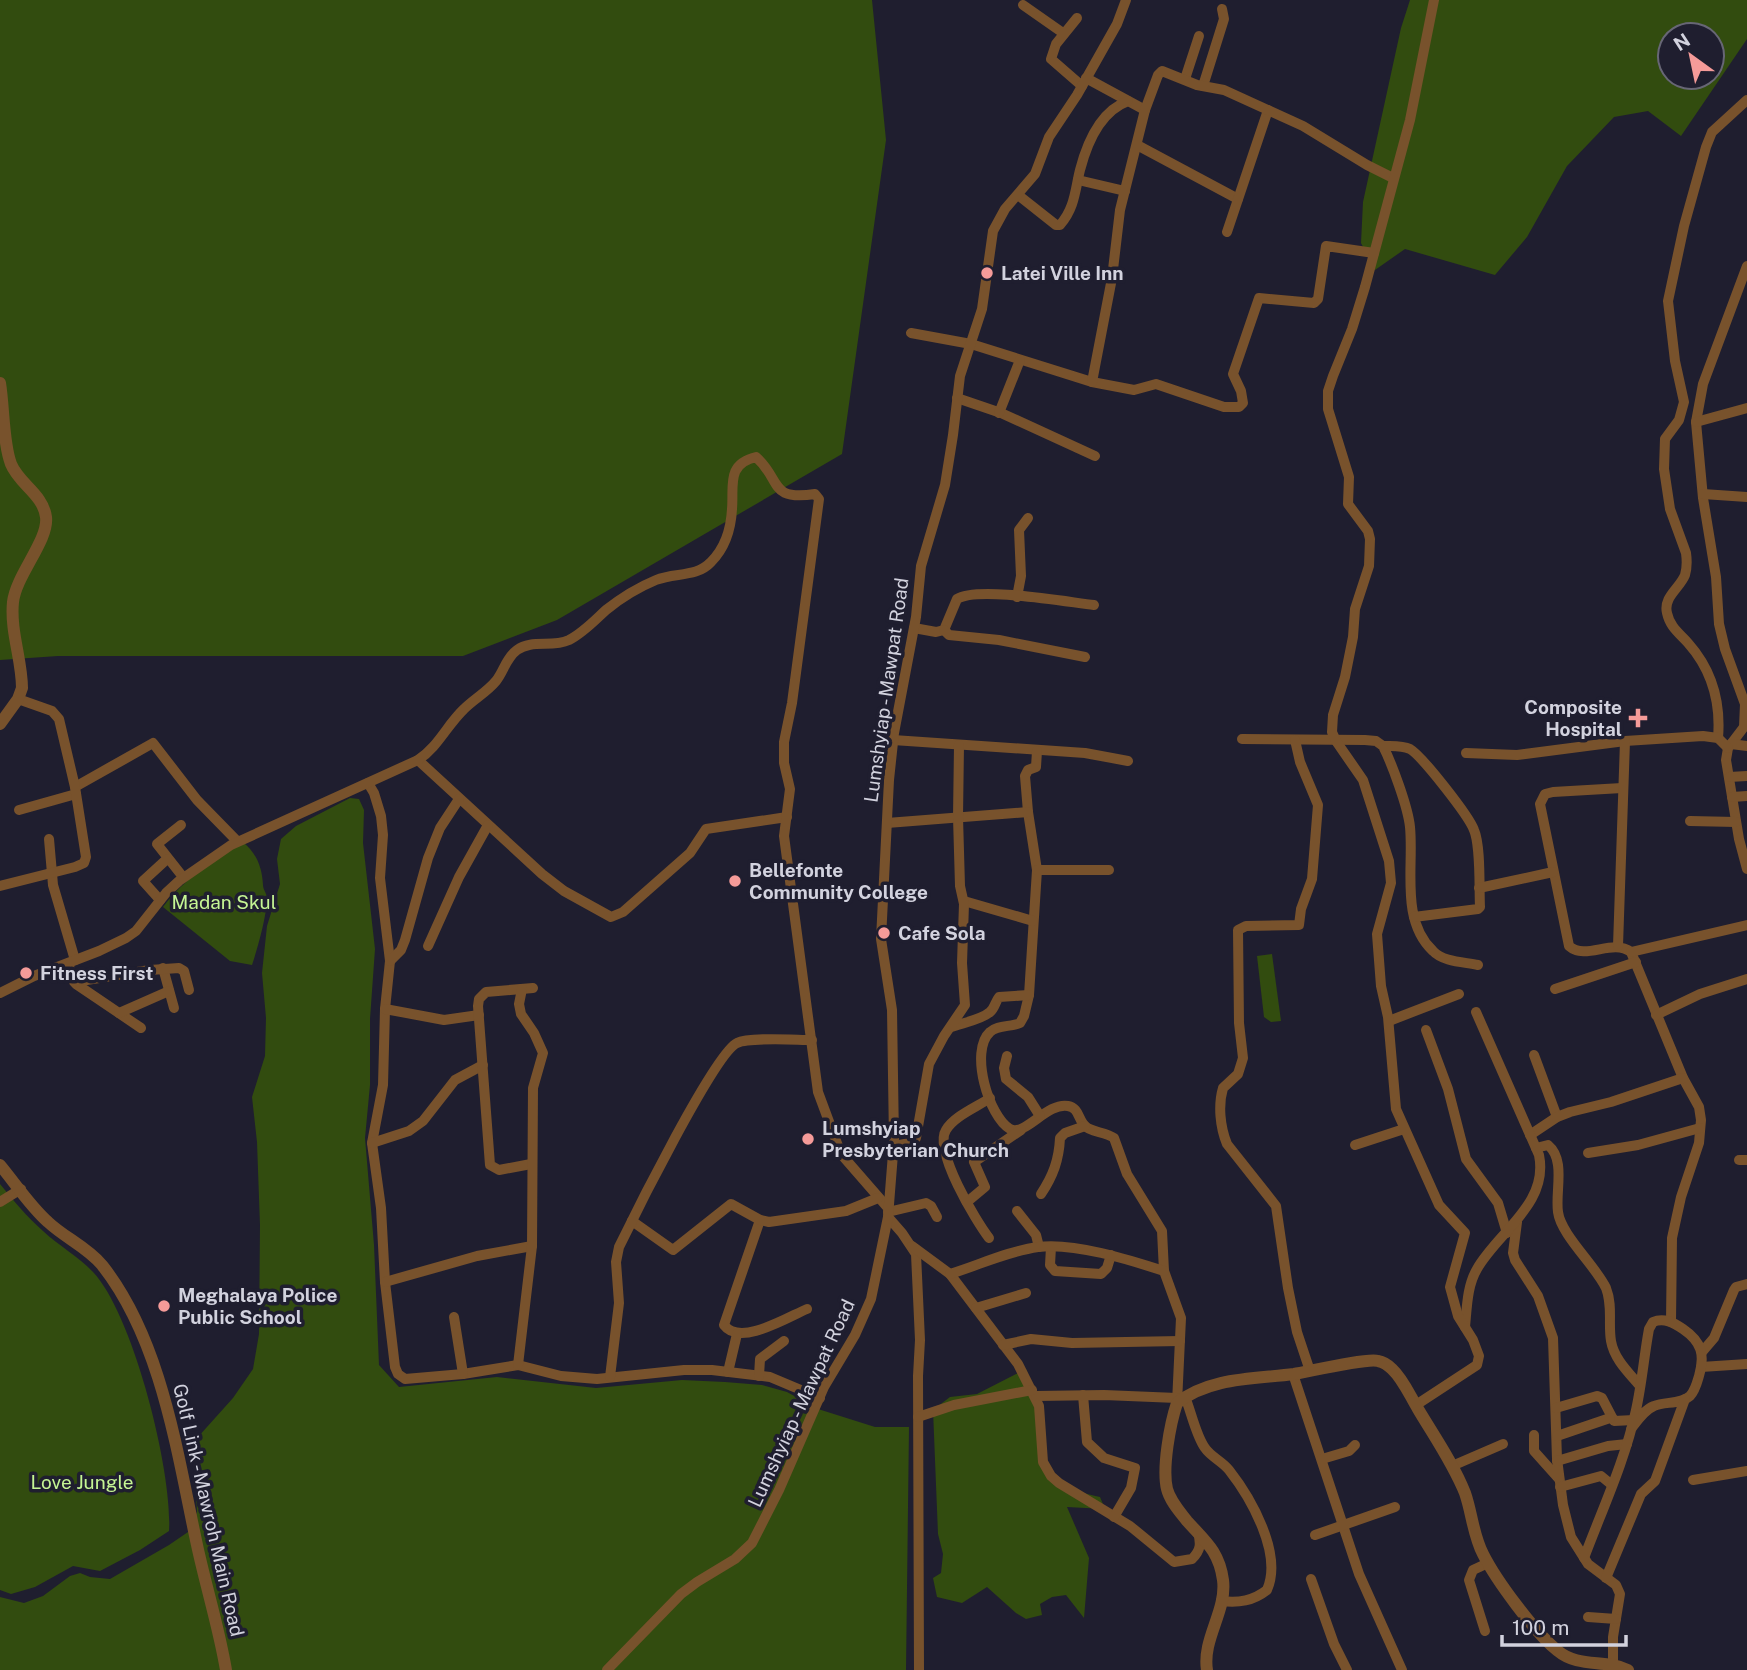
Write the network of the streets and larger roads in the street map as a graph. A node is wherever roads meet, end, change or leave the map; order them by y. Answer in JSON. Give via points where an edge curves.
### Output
{"nodes":[{"id":1,"x":1126,"y":0,"type":"edge"},
{"id":2,"x":1434,"y":0,"type":"edge"},
{"id":3,"x":1023,"y":5,"type":"dead end"},
{"id":4,"x":1222,"y":9,"type":"dead end"},
{"id":5,"x":1077,"y":19,"type":"dead end"},
{"id":6,"x":1063,"y":33,"type":"junction"},
{"id":7,"x":1199,"y":36,"type":"dead end"},
{"id":8,"x":1185,"y":79,"type":"junction"},
{"id":9,"x":1084,"y":82,"type":"junction"},
{"id":10,"x":1203,"y":86,"type":"junction"},
{"id":11,"x":1747,"y":100,"type":"edge"},
{"id":12,"x":1128,"y":101,"type":"junction"},
{"id":13,"x":1145,"y":110,"type":"junction"},
{"id":14,"x":1268,"y":110,"type":"junction"},
{"id":15,"x":1137,"y":145,"type":"junction"},
{"id":16,"x":1393,"y":178,"type":"junction"},
{"id":17,"x":1078,"y":180,"type":"junction"},
{"id":18,"x":1125,"y":191,"type":"junction"},
{"id":19,"x":1018,"y":195,"type":"junction"},
{"id":20,"x":1238,"y":199,"type":"junction"},
{"id":21,"x":1227,"y":232,"type":"dead end"},
{"id":22,"x":1374,"y":253,"type":"junction"},
{"id":23,"x":1747,"y":266,"type":"edge"},
{"id":24,"x":911,"y":332,"type":"dead end"},
{"id":25,"x":971,"y":344,"type":"junction"},
{"id":26,"x":1020,"y":360,"type":"junction"},
{"id":27,"x":1093,"y":382,"type":"junction"},
{"id":28,"x":0,"y":383,"type":"edge"},
{"id":29,"x":957,"y":398,"type":"junction"},
{"id":30,"x":1747,"y":408,"type":"edge"},
{"id":31,"x":999,"y":413,"type":"junction"},
{"id":32,"x":1696,"y":422,"type":"junction"},
{"id":33,"x":1095,"y":456,"type":"dead end"},
{"id":34,"x":1703,"y":494,"type":"junction"},
{"id":35,"x":1747,"y":497,"type":"edge"},
{"id":36,"x":1028,"y":518,"type":"dead end"},
{"id":37,"x":1017,"y":597,"type":"junction"},
{"id":38,"x":1094,"y":606,"type":"dead end"},
{"id":39,"x":914,"y":628,"type":"junction"},
{"id":40,"x":944,"y":630,"type":"junction"},
{"id":41,"x":1085,"y":657,"type":"dead end"},
{"id":42,"x":18,"y":699,"type":"junction"},
{"id":43,"x":1745,"y":699,"type":"edge"},
{"id":44,"x":0,"y":724,"type":"edge"},
{"id":45,"x":1718,"y":738,"type":"junction"},
{"id":46,"x":1242,"y":739,"type":"dead end"},
{"id":47,"x":893,"y":740,"type":"junction"},
{"id":48,"x":1295,"y":740,"type":"junction"},
{"id":49,"x":1336,"y":741,"type":"junction"},
{"id":50,"x":1625,"y":741,"type":"junction"},
{"id":51,"x":959,"y":745,"type":"junction"},
{"id":52,"x":1383,"y":746,"type":"junction"},
{"id":53,"x":1729,"y":746,"type":"junction"},
{"id":54,"x":1747,"y":746,"type":"edge"},
{"id":55,"x":1037,"y":751,"type":"junction"},
{"id":56,"x":1466,"y":753,"type":"dead end"},
{"id":57,"x":418,"y":760,"type":"junction"},
{"id":58,"x":1128,"y":761,"type":"dead end"},
{"id":59,"x":1747,"y":776,"type":"edge"},
{"id":60,"x":1729,"y":777,"type":"junction"},
{"id":61,"x":368,"y":783,"type":"junction"},
{"id":62,"x":1622,"y":788,"type":"junction"},
{"id":63,"x":75,"y":791,"type":"junction"},
{"id":64,"x":1747,"y":796,"type":"edge"},
{"id":65,"x":1731,"y":797,"type":"junction"},
{"id":66,"x":459,"y":799,"type":"junction"},
{"id":67,"x":19,"y":810,"type":"dead end"},
{"id":68,"x":1028,"y":812,"type":"junction"},
{"id":69,"x":787,"y":817,"type":"junction"},
{"id":70,"x":957,"y":817,"type":"junction"},
{"id":71,"x":1690,"y":821,"type":"dead end"},
{"id":72,"x":1736,"y":822,"type":"junction"},
{"id":73,"x":887,"y":823,"type":"junction"},
{"id":74,"x":181,"y":825,"type":"dead end"},
{"id":75,"x":488,"y":825,"type":"junction"},
{"id":76,"x":49,"y":839,"type":"dead end"},
{"id":77,"x":237,"y":841,"type":"junction"},
{"id":78,"x":167,"y":859,"type":"junction"},
{"id":79,"x":1747,"y":869,"type":"edge"},
{"id":80,"x":1037,"y":870,"type":"junction"},
{"id":81,"x":1109,"y":870,"type":"dead end"},
{"id":82,"x":1553,"y":872,"type":"junction"},
{"id":83,"x":51,"y":873,"type":"junction"},
{"id":84,"x":183,"y":877,"type":"junction"},
{"id":85,"x":0,"y":886,"type":"edge"},
{"id":86,"x":1479,"y":888,"type":"junction"},
{"id":87,"x":160,"y":900,"type":"junction"},
{"id":88,"x":964,"y":901,"type":"junction"},
{"id":89,"x":1414,"y":917,"type":"junction"},
{"id":90,"x":1033,"y":921,"type":"junction"},
{"id":91,"x":1747,"y":925,"type":"edge"},
{"id":92,"x":428,"y":946,"type":"dead end"},
{"id":93,"x":1618,"y":946,"type":"junction"},
{"id":94,"x":1631,"y":952,"type":"junction"},
{"id":95,"x":390,"y":961,"type":"junction"},
{"id":96,"x":72,"y":962,"type":"junction"},
{"id":97,"x":1636,"y":962,"type":"junction"},
{"id":98,"x":1479,"y":965,"type":"dead end"},
{"id":99,"x":163,"y":968,"type":"junction"},
{"id":100,"x":1747,"y":979,"type":"edge"},
{"id":101,"x":74,"y":982,"type":"junction"},
{"id":102,"x":533,"y":988,"type":"dead end"},
{"id":103,"x":522,"y":989,"type":"junction"},
{"id":104,"x":1555,"y":989,"type":"dead end"},
{"id":105,"x":189,"y":990,"type":"dead end"},
{"id":106,"x":169,"y":991,"type":"junction"},
{"id":107,"x":0,"y":993,"type":"edge"},
{"id":108,"x":1459,"y":994,"type":"dead end"},
{"id":109,"x":1029,"y":995,"type":"junction"},
{"id":110,"x":174,"y":1008,"type":"dead end"},
{"id":111,"x":385,"y":1009,"type":"junction"},
{"id":112,"x":1476,"y":1012,"type":"dead end"},
{"id":113,"x":119,"y":1013,"type":"junction"},
{"id":114,"x":1656,"y":1014,"type":"junction"},
{"id":115,"x":479,"y":1015,"type":"junction"},
{"id":116,"x":1389,"y":1021,"type":"junction"},
{"id":117,"x":950,"y":1027,"type":"junction"},
{"id":118,"x":141,"y":1028,"type":"dead end"},
{"id":119,"x":1426,"y":1030,"type":"dead end"},
{"id":120,"x":812,"y":1040,"type":"junction"},
{"id":121,"x":1534,"y":1055,"type":"dead end"},
{"id":122,"x":1007,"y":1056,"type":"dead end"},
{"id":123,"x":483,"y":1065,"type":"junction"},
{"id":124,"x":1683,"y":1078,"type":"junction"},
{"id":125,"x":990,"y":1098,"type":"junction"},
{"id":126,"x":1040,"y":1116,"type":"junction"},
{"id":127,"x":1557,"y":1117,"type":"junction"},
{"id":128,"x":1085,"y":1126,"type":"junction"},
{"id":129,"x":1700,"y":1128,"type":"junction"},
{"id":130,"x":1022,"y":1129,"type":"junction"},
{"id":131,"x":1404,"y":1129,"type":"junction"},
{"id":132,"x":1530,"y":1135,"type":"junction"},
{"id":133,"x":372,"y":1143,"type":"junction"},
{"id":134,"x":1355,"y":1145,"type":"dead end"},
{"id":135,"x":894,"y":1146,"type":"junction"},
{"id":136,"x":1536,"y":1147,"type":"junction"},
{"id":137,"x":1588,"y":1153,"type":"dead end"},
{"id":138,"x":531,"y":1164,"type":"junction"},
{"id":139,"x":0,"y":1165,"type":"edge"},
{"id":140,"x":21,"y":1189,"type":"junction"},
{"id":141,"x":1041,"y":1194,"type":"dead end"},
{"id":142,"x":878,"y":1199,"type":"junction"},
{"id":143,"x":0,"y":1202,"type":"edge"},
{"id":144,"x":967,"y":1202,"type":"junction"},
{"id":145,"x":1017,"y":1211,"type":"dead end"},
{"id":146,"x":888,"y":1213,"type":"junction"},
{"id":147,"x":937,"y":1217,"type":"dead end"},
{"id":148,"x":760,"y":1220,"type":"junction"},
{"id":149,"x":632,"y":1221,"type":"junction"},
{"id":150,"x":1517,"y":1222,"type":"junction"},
{"id":151,"x":1507,"y":1233,"type":"junction"},
{"id":152,"x":989,"y":1238,"type":"dead end"},
{"id":153,"x":532,"y":1246,"type":"junction"},
{"id":154,"x":912,"y":1246,"type":"junction"},
{"id":155,"x":1039,"y":1247,"type":"junction"},
{"id":156,"x":1051,"y":1247,"type":"junction"},
{"id":157,"x":1111,"y":1255,"type":"junction"},
{"id":158,"x":1164,"y":1270,"type":"junction"},
{"id":159,"x":950,"y":1274,"type":"junction"},
{"id":160,"x":385,"y":1282,"type":"junction"},
{"id":161,"x":1747,"y":1284,"type":"edge"},
{"id":162,"x":1026,"y":1293,"type":"dead end"},
{"id":163,"x":976,"y":1308,"type":"junction"},
{"id":164,"x":807,"y":1309,"type":"dead end"},
{"id":165,"x":454,"y":1317,"type":"dead end"},
{"id":166,"x":1671,"y":1322,"type":"junction"},
{"id":167,"x":1465,"y":1326,"type":"junction"},
{"id":168,"x":737,"y":1334,"type":"junction"},
{"id":169,"x":784,"y":1341,"type":"dead end"},
{"id":170,"x":1180,"y":1341,"type":"junction"},
{"id":171,"x":1003,"y":1345,"type":"junction"},
{"id":172,"x":1702,"y":1352,"type":"junction"},
{"id":173,"x":1747,"y":1364,"type":"edge"},
{"id":174,"x":518,"y":1365,"type":"junction"},
{"id":175,"x":1702,"y":1367,"type":"junction"},
{"id":176,"x":1310,"y":1371,"type":"junction"},
{"id":177,"x":728,"y":1372,"type":"junction"},
{"id":178,"x":463,"y":1374,"type":"junction"},
{"id":179,"x":1293,"y":1374,"type":"junction"},
{"id":180,"x":759,"y":1376,"type":"junction"},
{"id":181,"x":610,"y":1377,"type":"junction"},
{"id":182,"x":1640,"y":1386,"type":"junction"},
{"id":183,"x":1034,"y":1393,"type":"junction"},
{"id":184,"x":1083,"y":1395,"type":"junction"},
{"id":185,"x":820,"y":1398,"type":"junction"},
{"id":186,"x":1685,"y":1399,"type":"junction"},
{"id":187,"x":1184,"y":1403,"type":"junction"},
{"id":188,"x":1416,"y":1405,"type":"junction"},
{"id":189,"x":1556,"y":1408,"type":"junction"},
{"id":190,"x":918,"y":1417,"type":"junction"},
{"id":191,"x":1610,"y":1418,"type":"junction"},
{"id":192,"x":1632,"y":1425,"type":"junction"},
{"id":193,"x":1534,"y":1435,"type":"dead end"},
{"id":194,"x":1557,"y":1436,"type":"junction"},
{"id":195,"x":1503,"y":1444,"type":"dead end"},
{"id":196,"x":1627,"y":1444,"type":"junction"},
{"id":197,"x":1354,"y":1445,"type":"dead end"},
{"id":198,"x":1322,"y":1459,"type":"junction"},
{"id":199,"x":1557,"y":1461,"type":"junction"},
{"id":200,"x":1452,"y":1466,"type":"junction"},
{"id":201,"x":1747,"y":1471,"type":"edge"},
{"id":202,"x":1693,"y":1480,"type":"dead end"},
{"id":203,"x":1560,"y":1483,"type":"junction"},
{"id":204,"x":1612,"y":1485,"type":"junction"},
{"id":205,"x":1395,"y":1507,"type":"dead end"},
{"id":206,"x":1114,"y":1517,"type":"junction"},
{"id":207,"x":1343,"y":1524,"type":"junction"},
{"id":208,"x":1198,"y":1531,"type":"junction"},
{"id":209,"x":1315,"y":1535,"type":"dead end"},
{"id":210,"x":1584,"y":1558,"type":"junction"},
{"id":211,"x":1488,"y":1563,"type":"junction"},
{"id":212,"x":1606,"y":1578,"type":"junction"},
{"id":213,"x":1311,"y":1579,"type":"dead end"},
{"id":214,"x":1229,"y":1602,"type":"junction"},
{"id":215,"x":1588,"y":1617,"type":"dead end"},
{"id":216,"x":1616,"y":1619,"type":"junction"},
{"id":217,"x":1485,"y":1631,"type":"dead end"},
{"id":218,"x":1613,"y":1664,"type":"junction"},
{"id":219,"x":1573,"y":1665,"type":"edge"},
{"id":220,"x":226,"y":1670,"type":"edge"},
{"id":221,"x":607,"y":1670,"type":"edge"},
{"id":222,"x":919,"y":1670,"type":"edge"},
{"id":223,"x":1207,"y":1670,"type":"edge"},
{"id":224,"x":1347,"y":1670,"type":"edge"},
{"id":225,"x":1402,"y":1670,"type":"edge"},
{"id":226,"x":1629,"y":1670,"type":"edge"}],
"edges":[{"from":1,"to":9,"type":"street","name":"Lumshyiap - Mawpat Road"},
{"from":2,"to":16,"type":"street","via":[[1418,86]]},
{"from":3,"to":6,"type":"street"},
{"from":4,"to":10,"type":"street","via":[[1224,19]]},
{"from":5,"to":6,"type":"street"},
{"from":6,"to":9,"type":"street","via":[[1052,61]]},
{"from":7,"to":8,"type":"street"},
{"from":8,"to":10,"type":"street"},
{"from":8,"to":13,"type":"street","via":[[1160,72]]},
{"from":9,"to":12,"type":"street"},
{"from":9,"to":19,"type":"street","name":"Lumshyiap - Mawpat Road","via":[[1049,137],[1035,174]]},
{"from":10,"to":14,"type":"street","via":[[1224,90]]},
{"from":11,"to":45,"type":"street","via":[[1712,132],[1706,147],[1668,301],[1684,402],[1679,420],[1665,439],[1664,469],[1670,509],[1687,561],[1685,576],[1666,607],[1671,624],[1703,663],[1715,691]]},
{"from":12,"to":13,"type":"street"},
{"from":12,"to":17,"type":"street","via":[[1113,108],[1097,130]]},
{"from":13,"to":15,"type":"street"},
{"from":14,"to":16,"type":"street"},
{"from":14,"to":20,"type":"street"},
{"from":15,"to":18,"type":"street"},
{"from":15,"to":20,"type":"street"},
{"from":16,"to":22,"type":"street"},
{"from":17,"to":18,"type":"street"},
{"from":17,"to":19,"type":"street","via":[[1059,226]]},
{"from":18,"to":27,"type":"street"},
{"from":19,"to":25,"type":"street","name":"Lumshyiap - Mawpat Road","via":[[993,231],[982,309]]},
{"from":20,"to":21,"type":"street"},
{"from":22,"to":27,"type":"street","via":[[1326,246],[1314,303],[1259,298],[1233,374],[1243,396],[1239,407],[1224,407],[1163,385],[1134,390]]},
{"from":22,"to":49,"type":"street","via":[[1328,398],[1349,477],[1349,504],[1370,539],[1367,577],[1355,609],[1345,677],[1331,725]]},
{"from":23,"to":32,"type":"street","via":[[1703,384]]},
{"from":24,"to":25,"type":"street"},
{"from":25,"to":26,"type":"street"},
{"from":25,"to":29,"type":"street","name":"Lumshyiap - Mawpat Road","via":[[961,368]]},
{"from":26,"to":27,"type":"street"},
{"from":26,"to":31,"type":"street"},
{"from":28,"to":42,"type":"street","via":[[9,460],[42,505],[47,520],[13,603],[22,682]]},
{"from":29,"to":31,"type":"street"},
{"from":29,"to":39,"type":"street","name":"Lumshyiap - Mawpat Road","via":[[945,485],[921,566]]},
{"from":30,"to":32,"type":"street"},
{"from":31,"to":33,"type":"street"},
{"from":32,"to":34,"type":"street"},
{"from":34,"to":35,"type":"street"},
{"from":34,"to":43,"type":"street","via":[[1722,638]]},
{"from":36,"to":37,"type":"street","via":[[1019,530]]},
{"from":37,"to":38,"type":"street"},
{"from":37,"to":40,"type":"street","via":[[963,595],[953,605]]},
{"from":39,"to":40,"type":"street"},
{"from":39,"to":47,"type":"street","name":"Lumshyiap - Mawpat Road"},
{"from":40,"to":41,"type":"street","via":[[949,635]]},
{"from":42,"to":44,"type":"street"},
{"from":42,"to":63,"type":"street","via":[[57,715]]},
{"from":43,"to":53,"type":"street","via":[[1744,727]]},
{"from":45,"to":50,"type":"street"},
{"from":45,"to":53,"type":"street"},
{"from":46,"to":48,"type":"street"},
{"from":47,"to":51,"type":"street"},
{"from":47,"to":73,"type":"street","name":"Lumshyiap - Mawpat Road"},
{"from":48,"to":49,"type":"street"},
{"from":48,"to":176,"type":"street","via":[[1318,805],[1312,879],[1299,925],[1238,930],[1243,1058],[1238,1074],[1223,1088],[1221,1111],[1227,1144],[1276,1206],[1297,1332]]},
{"from":49,"to":52,"type":"street","via":[[1376,741]]},
{"from":49,"to":116,"type":"street","via":[[1363,780],[1389,861],[1391,883],[1377,934]]},
{"from":50,"to":56,"type":"street","via":[[1517,755]]},
{"from":50,"to":62,"type":"street"},
{"from":51,"to":55,"type":"street"},
{"from":51,"to":70,"type":"street"},
{"from":52,"to":86,"type":"street","via":[[1414,751],[1471,825],[1476,836]]},
{"from":52,"to":89,"type":"street","via":[[1409,819]]},
{"from":53,"to":54,"type":"street"},
{"from":53,"to":60,"type":"street"},
{"from":55,"to":58,"type":"street"},
{"from":55,"to":68,"type":"street","via":[[1036,767],[1025,776]]},
{"from":57,"to":61,"type":"street"},
{"from":57,"to":66,"type":"street"},
{"from":57,"to":69,"type":"street","via":[[432,750],[465,708],[494,684],[514,652],[528,645],[568,640],[641,588],[665,577],[694,573],[713,561],[729,532],[733,478],[746,459],[756,457],[782,492],[815,494],[819,499],[784,742],[790,789]]},
{"from":59,"to":60,"type":"street"},
{"from":60,"to":65,"type":"street"},
{"from":61,"to":77,"type":"street"},
{"from":61,"to":95,"type":"street","via":[[383,835],[380,878]]},
{"from":62,"to":82,"type":"street","via":[[1553,792],[1541,798]]},
{"from":62,"to":93,"type":"street"},
{"from":63,"to":67,"type":"street"},
{"from":63,"to":77,"type":"street","via":[[153,743],[197,800]]},
{"from":63,"to":83,"type":"street","via":[[86,857],[84,863]]},
{"from":64,"to":65,"type":"street"},
{"from":65,"to":72,"type":"street"},
{"from":66,"to":75,"type":"street"},
{"from":66,"to":95,"type":"street","via":[[435,839],[405,940]]},
{"from":68,"to":70,"type":"street"},
{"from":68,"to":80,"type":"street"},
{"from":69,"to":75,"type":"street","via":[[706,829],[690,853],[611,917],[564,891]]},
{"from":69,"to":120,"type":"street","via":[[784,836]]},
{"from":70,"to":73,"type":"street"},
{"from":70,"to":88,"type":"street"},
{"from":71,"to":72,"type":"street"},
{"from":72,"to":79,"type":"street"},
{"from":73,"to":135,"type":"street","name":"Lumshyiap - Mawpat Road","via":[[881,939],[892,1010]]},
{"from":74,"to":78,"type":"street","via":[[157,844]]},
{"from":75,"to":92,"type":"street"},
{"from":76,"to":83,"type":"street"},
{"from":77,"to":84,"type":"street"},
{"from":78,"to":84,"type":"street"},
{"from":78,"to":87,"type":"street","via":[[143,881]]},
{"from":80,"to":81,"type":"street"},
{"from":80,"to":90,"type":"street"},
{"from":82,"to":86,"type":"street"},
{"from":82,"to":93,"type":"street","via":[[1569,946],[1580,951]]},
{"from":83,"to":85,"type":"street"},
{"from":83,"to":96,"type":"street"},
{"from":84,"to":87,"type":"street"},
{"from":86,"to":89,"type":"street","via":[[1480,906],[1474,911]]},
{"from":87,"to":96,"type":"street","via":[[136,931]]},
{"from":88,"to":90,"type":"street"},
{"from":88,"to":117,"type":"street","via":[[965,1005]]},
{"from":89,"to":98,"type":"street","via":[[1434,953]]},
{"from":90,"to":109,"type":"street"},
{"from":91,"to":94,"type":"street"},
{"from":93,"to":94,"type":"street"},
{"from":94,"to":97,"type":"street"},
{"from":95,"to":111,"type":"street"},
{"from":96,"to":101,"type":"street"},
{"from":96,"to":107,"type":"street"},
{"from":97,"to":104,"type":"street"},
{"from":97,"to":114,"type":"street"},
{"from":99,"to":101,"type":"street"},
{"from":99,"to":105,"type":"street","via":[[182,969]]},
{"from":99,"to":106,"type":"street"},
{"from":100,"to":114,"type":"street"},
{"from":101,"to":113,"type":"street"},
{"from":102,"to":103,"type":"street"},
{"from":103,"to":115,"type":"street","via":[[482,994]]},
{"from":103,"to":138,"type":"street","via":[[521,1014],[543,1053],[533,1088]]},
{"from":106,"to":110,"type":"street"},
{"from":106,"to":113,"type":"street"},
{"from":108,"to":116,"type":"street"},
{"from":109,"to":117,"type":"street","via":[[999,997],[988,1014]]},
{"from":109,"to":125,"type":"street","via":[[1020,1023],[993,1029],[985,1037],[979,1064]]},
{"from":111,"to":115,"type":"street","via":[[444,1020]]},
{"from":111,"to":133,"type":"street","via":[[383,1085]]},
{"from":112,"to":132,"type":"street"},
{"from":113,"to":118,"type":"street"},
{"from":114,"to":124,"type":"street"},
{"from":115,"to":123,"type":"street"},
{"from":116,"to":131,"type":"street","via":[[1396,1109]]},
{"from":117,"to":135,"type":"street","via":[[929,1063],[916,1138]]},
{"from":119,"to":151,"type":"street","via":[[1448,1088],[1466,1159],[1498,1203]]},
{"from":120,"to":142,"type":"street","via":[[818,1092],[835,1141]]},
{"from":120,"to":149,"type":"street","via":[[734,1044],[699,1094]]},
{"from":121,"to":127,"type":"street"},
{"from":122,"to":126,"type":"street","via":[[1006,1079],[1028,1097]]},
{"from":123,"to":133,"type":"street","via":[[455,1080],[433,1110],[409,1131]]},
{"from":123,"to":138,"type":"street","via":[[490,1165],[499,1170]]},
{"from":124,"to":127,"type":"street"},
{"from":124,"to":129,"type":"street","via":[[1699,1107]]},
{"from":125,"to":130,"type":"street","via":[[1003,1123]]},
{"from":125,"to":144,"type":"street","via":[[944,1133],[946,1154]]},
{"from":126,"to":128,"type":"street","via":[[1067,1106]]},
{"from":126,"to":130,"type":"street"},
{"from":127,"to":132,"type":"street"},
{"from":128,"to":141,"type":"street","via":[[1060,1138],[1059,1159]]},
{"from":128,"to":158,"type":"street","via":[[1114,1138],[1127,1174],[1161,1231]]},
{"from":129,"to":137,"type":"street"},
{"from":129,"to":166,"type":"street","via":[[1672,1238]]},
{"from":130,"to":144,"type":"street","via":[[974,1162],[985,1187]]},
{"from":131,"to":134,"type":"street"},
{"from":131,"to":167,"type":"street","via":[[1439,1205],[1465,1233],[1450,1287]]},
{"from":132,"to":136,"type":"street"},
{"from":133,"to":160,"type":"street"},
{"from":135,"to":146,"type":"street","name":"Lumshyiap - Mawpat Road"},
{"from":136,"to":150,"type":"street","via":[[1542,1166],[1539,1179]]},
{"from":136,"to":182,"type":"street","via":[[1548,1145],[1553,1150],[1559,1218],[1606,1288],[1614,1351]]},
{"from":138,"to":153,"type":"street"},
{"from":139,"to":140,"type":"street","name":"Golf Link - Mawroh Main Road"},
{"from":140,"to":143,"type":"street"},
{"from":140,"to":220,"type":"street","name":"Golf Link - Mawroh Main Road","via":[[45,1219],[102,1266],[134,1319],[165,1399]]},
{"from":142,"to":146,"type":"street"},
{"from":142,"to":148,"type":"street","via":[[846,1211]]},
{"from":144,"to":152,"type":"street"},
{"from":145,"to":155,"type":"street","via":[[1036,1235]]},
{"from":146,"to":147,"type":"street","via":[[926,1203]]},
{"from":146,"to":154,"type":"street"},
{"from":146,"to":185,"type":"street","name":"Lumshyiap - Mawpat Road","via":[[864,1317]]},
{"from":148,"to":149,"type":"street","via":[[731,1204],[673,1250]]},
{"from":148,"to":168,"type":"street","via":[[725,1321],[727,1329]]},
{"from":149,"to":181,"type":"street","via":[[617,1254],[619,1303]]},
{"from":150,"to":151,"type":"street"},
{"from":150,"to":189,"type":"street","via":[[1515,1260],[1538,1296],[1553,1338]]},
{"from":151,"to":167,"type":"street","via":[[1476,1270]]},
{"from":153,"to":160,"type":"street"},
{"from":153,"to":174,"type":"street"},
{"from":154,"to":159,"type":"street"},
{"from":154,"to":190,"type":"street","via":[[919,1303]]},
{"from":155,"to":156,"type":"street"},
{"from":155,"to":159,"type":"street"},
{"from":156,"to":157,"type":"street"},
{"from":156,"to":157,"type":"street","via":[[1050,1265],[1055,1271],[1101,1273]]},
{"from":157,"to":158,"type":"street"},
{"from":158,"to":170,"type":"street","via":[[1181,1318]]},
{"from":159,"to":163,"type":"street"},
{"from":160,"to":178,"type":"street","via":[[398,1374],[405,1379]]},
{"from":161,"to":172,"type":"street","via":[[1734,1290],[1714,1338]]},
{"from":162,"to":163,"type":"street"},
{"from":163,"to":171,"type":"street"},
{"from":164,"to":168,"type":"street","via":[[751,1333]]},
{"from":165,"to":178,"type":"street"},
{"from":166,"to":172,"type":"street","via":[[1691,1335]]},
{"from":166,"to":182,"type":"street","via":[[1659,1320],[1649,1329]]},
{"from":167,"to":188,"type":"street","via":[[1479,1356],[1477,1365]]},
{"from":168,"to":177,"type":"street"},
{"from":169,"to":180,"type":"street","via":[[760,1359]]},
{"from":170,"to":171,"type":"street","via":[[1031,1339]]},
{"from":170,"to":187,"type":"street"},
{"from":171,"to":183,"type":"street"},
{"from":172,"to":175,"type":"street"},
{"from":173,"to":175,"type":"street"},
{"from":174,"to":178,"type":"street"},
{"from":174,"to":181,"type":"street","via":[[573,1378]]},
{"from":175,"to":186,"type":"street","via":[[1692,1394]]},
{"from":176,"to":179,"type":"street"},
{"from":176,"to":188,"type":"street","via":[[1379,1361],[1395,1372]]},
{"from":177,"to":180,"type":"street"},
{"from":177,"to":181,"type":"street","via":[[684,1370]]},
{"from":179,"to":187,"type":"street","via":[[1216,1384]]},
{"from":179,"to":198,"type":"street"},
{"from":180,"to":185,"type":"street"},
{"from":182,"to":192,"type":"street"},
{"from":183,"to":184,"type":"street"},
{"from":183,"to":190,"type":"street","via":[[954,1405]]},
{"from":183,"to":206,"type":"street","via":[[1046,1469],[1059,1483]]},
{"from":184,"to":187,"type":"street"},
{"from":184,"to":206,"type":"street","via":[[1087,1442],[1104,1458],[1135,1468],[1131,1488]]},
{"from":185,"to":221,"type":"street","name":"Lumshyiap - Mawpat Road","via":[[752,1542],[735,1559],[681,1594]]},
{"from":186,"to":192,"type":"street","via":[[1649,1409]]},
{"from":186,"to":212,"type":"street","via":[[1655,1481],[1641,1494]]},
{"from":187,"to":208,"type":"street","via":[[1168,1442],[1166,1486],[1175,1505]]},
{"from":187,"to":214,"type":"street","via":[[1205,1448],[1228,1469],[1264,1528],[1269,1587],[1252,1599]]},
{"from":188,"to":200,"type":"street"},
{"from":189,"to":191,"type":"street","via":[[1597,1396]]},
{"from":189,"to":194,"type":"street"},
{"from":190,"to":222,"type":"street"},
{"from":191,"to":192,"type":"street"},
{"from":191,"to":194,"type":"street"},
{"from":192,"to":196,"type":"street"},
{"from":193,"to":203,"type":"street","via":[[1534,1451]]},
{"from":194,"to":199,"type":"street"},
{"from":195,"to":200,"type":"street"},
{"from":196,"to":199,"type":"street"},
{"from":196,"to":204,"type":"street"},
{"from":197,"to":198,"type":"street"},
{"from":198,"to":207,"type":"street"},
{"from":199,"to":203,"type":"street"},
{"from":200,"to":211,"type":"street"},
{"from":201,"to":202,"type":"street"},
{"from":203,"to":204,"type":"street","via":[[1601,1476]]},
{"from":203,"to":210,"type":"street","via":[[1571,1537]]},
{"from":204,"to":210,"type":"street"},
{"from":205,"to":207,"type":"street"},
{"from":206,"to":208,"type":"street","via":[[1179,1563],[1198,1553]]},
{"from":207,"to":209,"type":"street"},
{"from":207,"to":225,"type":"street","via":[[1363,1585]]},
{"from":208,"to":214,"type":"street","via":[[1215,1552]]},
{"from":210,"to":212,"type":"street"},
{"from":211,"to":217,"type":"street","via":[[1473,1570],[1469,1580]]},
{"from":211,"to":219,"type":"street","via":[[1551,1645]]},
{"from":212,"to":216,"type":"street","via":[[1620,1594]]},
{"from":213,"to":224,"type":"street"},
{"from":214,"to":223,"type":"street","via":[[1207,1653]]},
{"from":215,"to":216,"type":"street"},
{"from":216,"to":218,"type":"street"},
{"from":218,"to":219,"type":"street"},
{"from":218,"to":226,"type":"street"}]}
